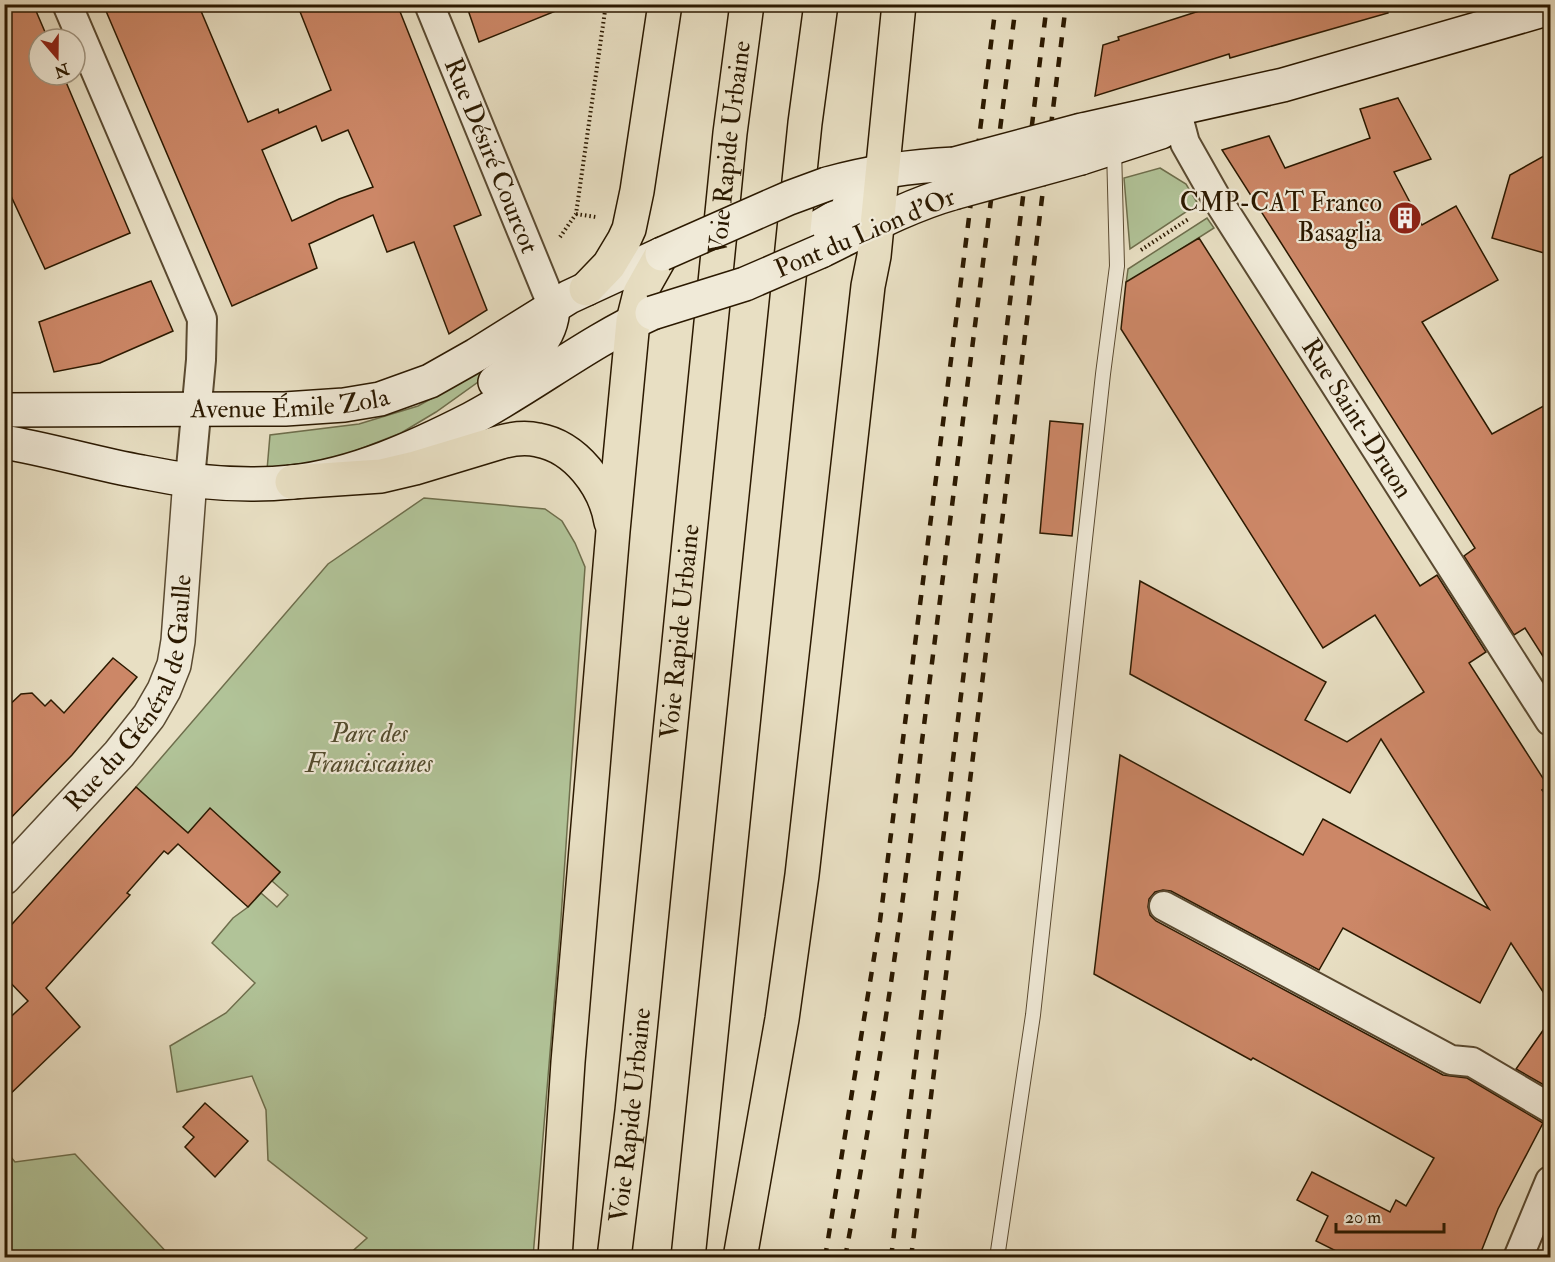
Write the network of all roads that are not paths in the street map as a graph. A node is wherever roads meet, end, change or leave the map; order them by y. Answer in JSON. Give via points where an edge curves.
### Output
{"nodes":[{"id":1,"x":67,"y":4,"type":"edge"},
{"id":2,"x":429,"y":4,"type":"edge"},
{"id":3,"x":665,"y":4,"type":"edge"},
{"id":4,"x":747,"y":4,"type":"edge"},
{"id":5,"x":821,"y":4,"type":"edge"},
{"id":6,"x":899,"y":4,"type":"edge"},
{"id":7,"x":1551,"y":8,"type":"edge"},
{"id":8,"x":1178,"y":117,"type":"junction"},
{"id":9,"x":1082,"y":144,"type":"junction"},
{"id":10,"x":1114,"y":147,"type":"junction"},
{"id":11,"x":882,"y":171,"type":"junction"},
{"id":12,"x":954,"y":179,"type":"junction"},
{"id":13,"x":876,"y":225,"type":"junction"},
{"id":14,"x":816,"y":241,"type":"junction"},
{"id":15,"x":641,"y":281,"type":"junction"},
{"id":16,"x":586,"y":289,"type":"joint"},
{"id":17,"x":553,"y":307,"type":"junction"},
{"id":18,"x":4,"y":410,"type":"edge"},
{"id":19,"x":196,"y":410,"type":"junction"},
{"id":20,"x":442,"y":433,"type":"junction"},
{"id":21,"x":4,"y":442,"type":"edge"},
{"id":22,"x":190,"y":479,"type":"junction"},
{"id":23,"x":292,"y":482,"type":"junction"},
{"id":24,"x":613,"y":531,"type":"junction"},
{"id":25,"x":1551,"y":721,"type":"edge"},
{"id":26,"x":4,"y":878,"type":"edge"},
{"id":27,"x":1164,"y":906,"type":"dead end"},
{"id":28,"x":1550,"y":1108,"type":"edge"},
{"id":29,"x":1551,"y":1180,"type":"edge"},
{"id":30,"x":555,"y":1257,"type":"edge"},
{"id":31,"x":614,"y":1257,"type":"edge"},
{"id":32,"x":688,"y":1257,"type":"edge"},
{"id":33,"x":740,"y":1257,"type":"edge"},
{"id":34,"x":997,"y":1257,"type":"edge"},
{"id":35,"x":1518,"y":1257,"type":"edge"}],
"edges":[{"from":1,"to":19,"type":"street","via":[[200,314]]},
{"from":2,"to":17,"type":"street","name":"Rue Désiré Courcot"},
{"from":3,"to":15,"type":"highway","via":[[635,205]]},
{"from":4,"to":31,"type":"highway","name":"Voie Rapide Urbaine","via":[[730,133]]},
{"from":5,"to":32,"type":"highway","via":[[805,123]]},
{"from":6,"to":11,"type":"highway"},
{"from":7,"to":8,"type":"main road"},
{"from":8,"to":9,"type":"main road"},
{"from":8,"to":10,"type":"main road"},
{"from":8,"to":25,"type":"street","name":"Rue Saint-Druon","via":[[1191,154],[1218,200]]},
{"from":9,"to":10,"type":"main road"},
{"from":9,"to":12,"type":"main road","name":"Pont du Lion d'Or","bridge":true},
{"from":10,"to":34,"type":"lane","via":[[1117,266],[1033,1015]]},
{"from":11,"to":12,"type":"main road","name":"Pont du Lion d'Or","via":[[909,167]]},
{"from":11,"to":13,"type":"highway"},
{"from":11,"to":14,"type":"main road","name":"Pont du Lion d'Or"},
{"from":11,"to":15,"type":"main road","name":"Pont du Lion d'Or","bridge":true,"via":[[789,198]]},
{"from":12,"to":13,"type":"main road","name":"Pont du Lion d'Or","via":[[931,200]]},
{"from":13,"to":14,"type":"main road","name":"Pont du Lion d'Or"},
{"from":13,"to":33,"type":"highway","via":[[802,875],[782,1019]]},
{"from":14,"to":15,"type":"main road","name":"Pont du Lion d'Or","bridge":true,"via":[[745,284]]},
{"from":15,"to":16,"type":"highway","via":[[609,265]]},
{"from":15,"to":20,"type":"main road","via":[[491,407]]},
{"from":15,"to":24,"type":"highway"},
{"from":16,"to":17,"type":"main road","name":"Avenue Émile Zola"},
{"from":17,"to":19,"type":"main road","name":"Avenue Émile Zola","via":[[447,372],[397,394],[363,403],[321,407]]},
{"from":17,"to":20,"type":"main road","via":[[547,334],[532,354],[474,398]]},
{"from":18,"to":19,"type":"main road","name":"Avenue Émile Zola"},
{"from":19,"to":22,"type":"street"},
{"from":20,"to":23,"type":"main road","via":[[376,462]]},
{"from":21,"to":22,"type":"main road"},
{"from":22,"to":23,"type":"main road"},
{"from":22,"to":26,"type":"main road","name":"Rue du Général de Gaulle","via":[[178,641],[164,690],[119,754]]},
{"from":23,"to":24,"type":"highway","via":[[381,476],[513,439],[538,440],[566,453],[594,480],[609,510]]},
{"from":24,"to":30,"type":"highway"},
{"from":27,"to":28,"type":"street","via":[[1451,1060],[1472,1062]]},
{"from":29,"to":35,"type":"street"}]}
